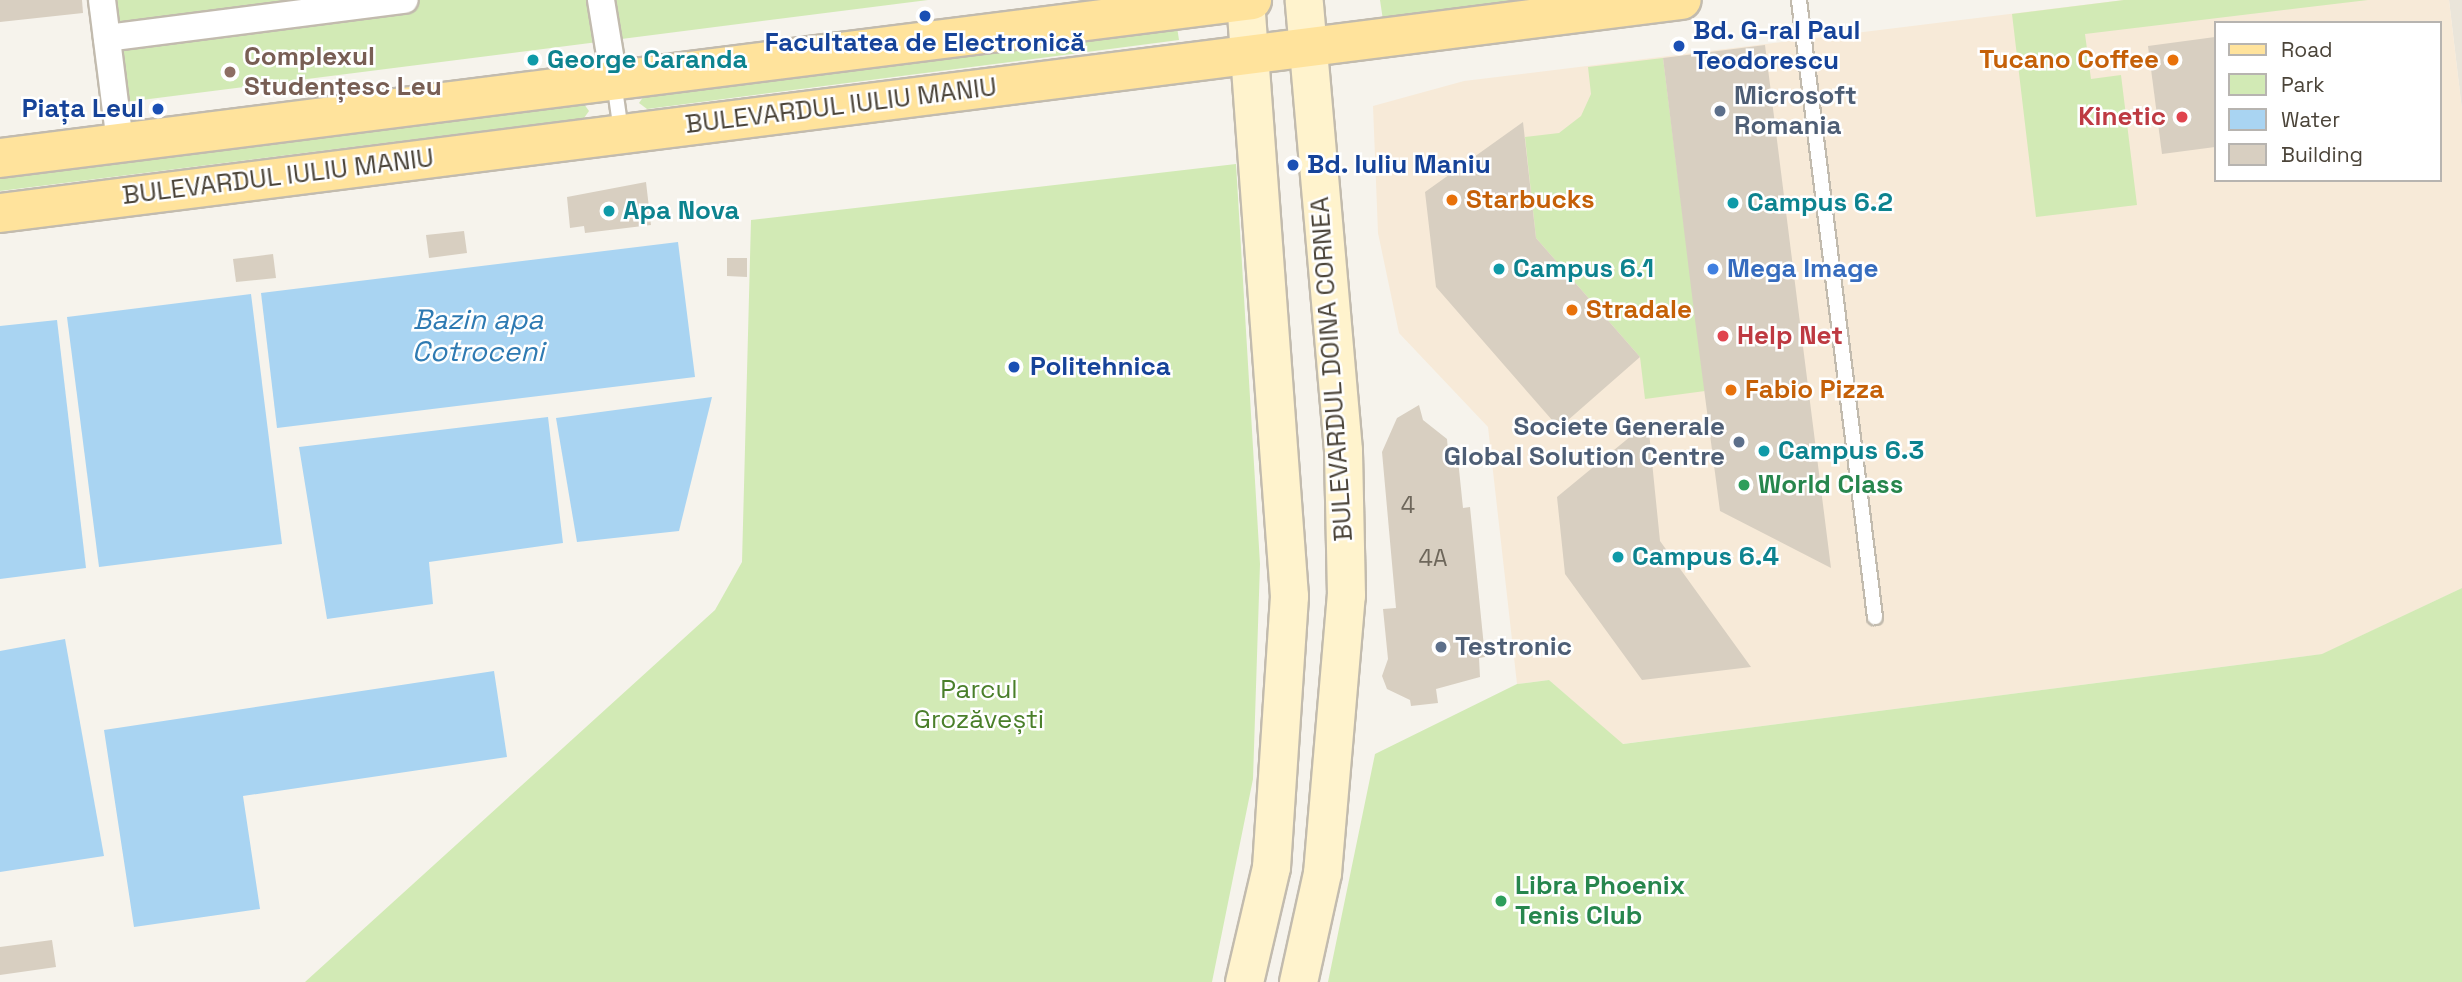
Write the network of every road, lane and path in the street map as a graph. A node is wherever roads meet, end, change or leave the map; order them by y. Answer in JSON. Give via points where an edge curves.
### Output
{"nodes":[{"id":1,"x":102,"y":0,"type":"edge"},
{"id":2,"x":405,"y":0,"type":"edge"},
{"id":3,"x":601,"y":0,"type":"edge"},
{"id":4,"x":1247,"y":0,"type":"edge"},
{"id":5,"x":1304,"y":0,"type":"edge"},
{"id":6,"x":1682,"y":0,"type":"edge"},
{"id":7,"x":1799,"y":0,"type":"edge"},
{"id":8,"x":107,"y":38,"type":"junction"},
{"id":9,"x":1308,"y":48,"type":"junction"},
{"id":10,"x":1250,"y":55,"type":"junction"},
{"id":11,"x":614,"y":79,"type":"junction"},
{"id":12,"x":621,"y":133,"type":"junction"},
{"id":13,"x":120,"y":143,"type":"junction"},
{"id":14,"x":0,"y":145,"type":"edge"},
{"id":15,"x":41,"y":153,"type":"junction"},
{"id":16,"x":0,"y":158,"type":"edge"},
{"id":17,"x":0,"y":213,"type":"edge"},
{"id":18,"x":1875,"y":617,"type":"dead end"},
{"id":19,"x":1244,"y":982,"type":"edge"},
{"id":20,"x":1298,"y":982,"type":"edge"}],
"edges":[{"from":1,"to":8,"type":"street"},
{"from":2,"to":8,"type":"street"},
{"from":3,"to":11,"type":"street"},
{"from":4,"to":10,"type":"main road"},
{"from":4,"to":11,"type":"main road","name":"BULEVARDUL IULIU MANIU"},
{"from":5,"to":9,"type":"main road","name":"BULEVARDUL DOINA CORNEA"},
{"from":6,"to":9,"type":"main road","name":"BULEVARDUL IULIU MANIU"},
{"from":7,"to":18,"type":"lane"},
{"from":8,"to":13,"type":"street"},
{"from":9,"to":10,"type":"main road","name":"BULEVARDUL IULIU MANIU"},
{"from":9,"to":20,"type":"main road","name":"BULEVARDUL DOINA CORNEA","via":[[1343,450],[1346,595],[1324,860]]},
{"from":10,"to":12,"type":"main road","name":"BULEVARDUL IULIU MANIU"},
{"from":10,"to":19,"type":"main road","via":[[1289,596],[1271,867]]},
{"from":11,"to":12,"type":"lane"},
{"from":11,"to":13,"type":"main road","name":"BULEVARDUL IULIU MANIU"},
{"from":12,"to":17,"type":"main road","name":"BULEVARDUL IULIU MANIU"},
{"from":13,"to":15,"type":"main road","name":"BULEVARDUL IULIU MANIU"},
{"from":14,"to":15,"type":"main road"},
{"from":15,"to":16,"type":"main road","name":"BULEVARDUL IULIU MANIU"}]}
